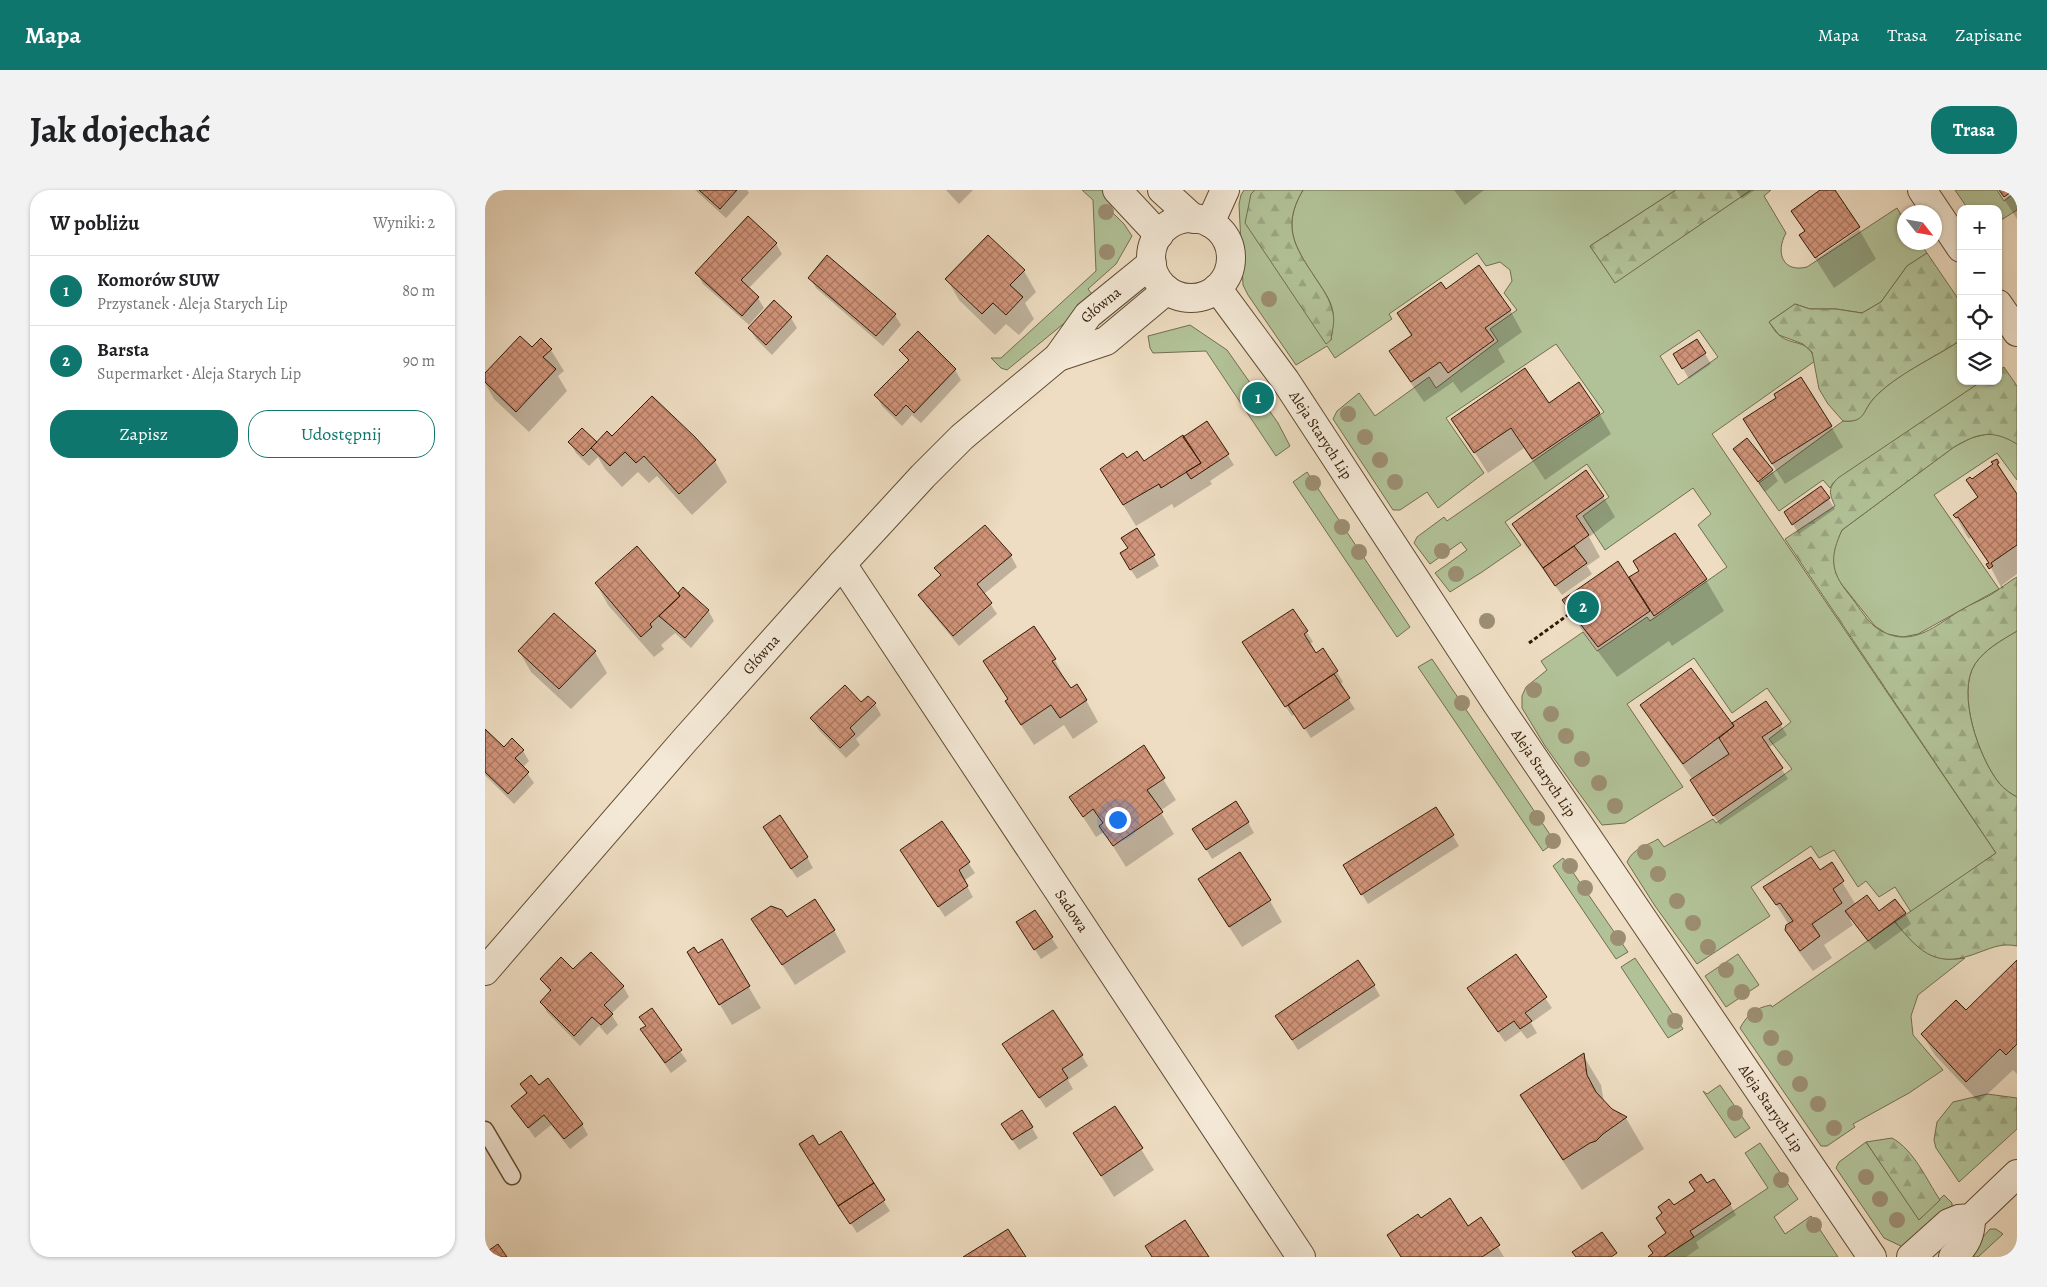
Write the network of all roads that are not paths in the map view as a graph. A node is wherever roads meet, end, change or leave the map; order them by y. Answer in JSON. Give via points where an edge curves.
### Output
{"nodes":[{"id":1,"x":1117,"y":190,"type":"edge"},
{"id":2,"x":1162,"y":190,"type":"edge"},
{"id":3,"x":1225,"y":190,"type":"edge"},
{"id":4,"x":1922,"y":190,"type":"edge"},
{"id":5,"x":1202,"y":221,"type":"junction"},
{"id":6,"x":1159,"y":235,"type":"junction"},
{"id":7,"x":1957,"y":242,"type":"edge"},
{"id":8,"x":1152,"y":263,"type":"junction"},
{"id":9,"x":1217,"y":288,"type":"junction"},
{"id":10,"x":1167,"y":290,"type":"junction"},
{"id":11,"x":2002,"y":310,"type":"edge"},
{"id":12,"x":2017,"y":332,"type":"edge"},
{"id":13,"x":1058,"y":356,"type":"junction"},
{"id":14,"x":842,"y":564,"type":"junction"},
{"id":15,"x":485,"y":971,"type":"edge"},
{"id":16,"x":485,"y":1130,"type":"edge"},
{"id":17,"x":2017,"y":1174,"type":"edge"},
{"id":18,"x":512,"y":1176,"type":"dead end"},
{"id":19,"x":1971,"y":1218,"type":"junction"},
{"id":20,"x":1301,"y":1257,"type":"edge"},
{"id":21,"x":1872,"y":1257,"type":"edge"},
{"id":22,"x":1911,"y":1257,"type":"edge"},
{"id":23,"x":1953,"y":1257,"type":"edge"}],
"edges":[{"from":1,"to":6,"type":"street"},
{"from":2,"to":5,"type":"street"},
{"from":3,"to":5,"type":"street"},
{"from":4,"to":7,"type":"street"},
{"from":5,"to":6,"type":"street","via":[[1175,222]]},
{"from":5,"to":9,"type":"street","via":[[1225,238],[1230,254],[1229,270]]},
{"from":6,"to":8,"type":"street","via":[[1151,253]]},
{"from":8,"to":10,"type":"street","via":[[1157,278]]},
{"from":8,"to":13,"type":"street","name":"Główna","via":[[1088,315]]},
{"from":9,"to":10,"type":"street","via":[[1198,298]]},
{"from":9,"to":21,"type":"street","name":"Aleja Starych Lip","via":[[1285,380],[1497,704]]},
{"from":10,"to":13,"type":"street","name":"Główna","via":[[1105,340]]},
{"from":11,"to":12,"type":"street"},
{"from":13,"to":14,"type":"street","name":"Główna","via":[[962,437]]},
{"from":14,"to":15,"type":"street","name":"Główna"},
{"from":14,"to":20,"type":"street","name":"Sadowa"},
{"from":16,"to":18,"type":"lane"},
{"from":17,"to":19,"type":"street"},
{"from":19,"to":22,"type":"street","via":[[1949,1223]]},
{"from":19,"to":23,"type":"street","via":[[1967,1241]]}]}
